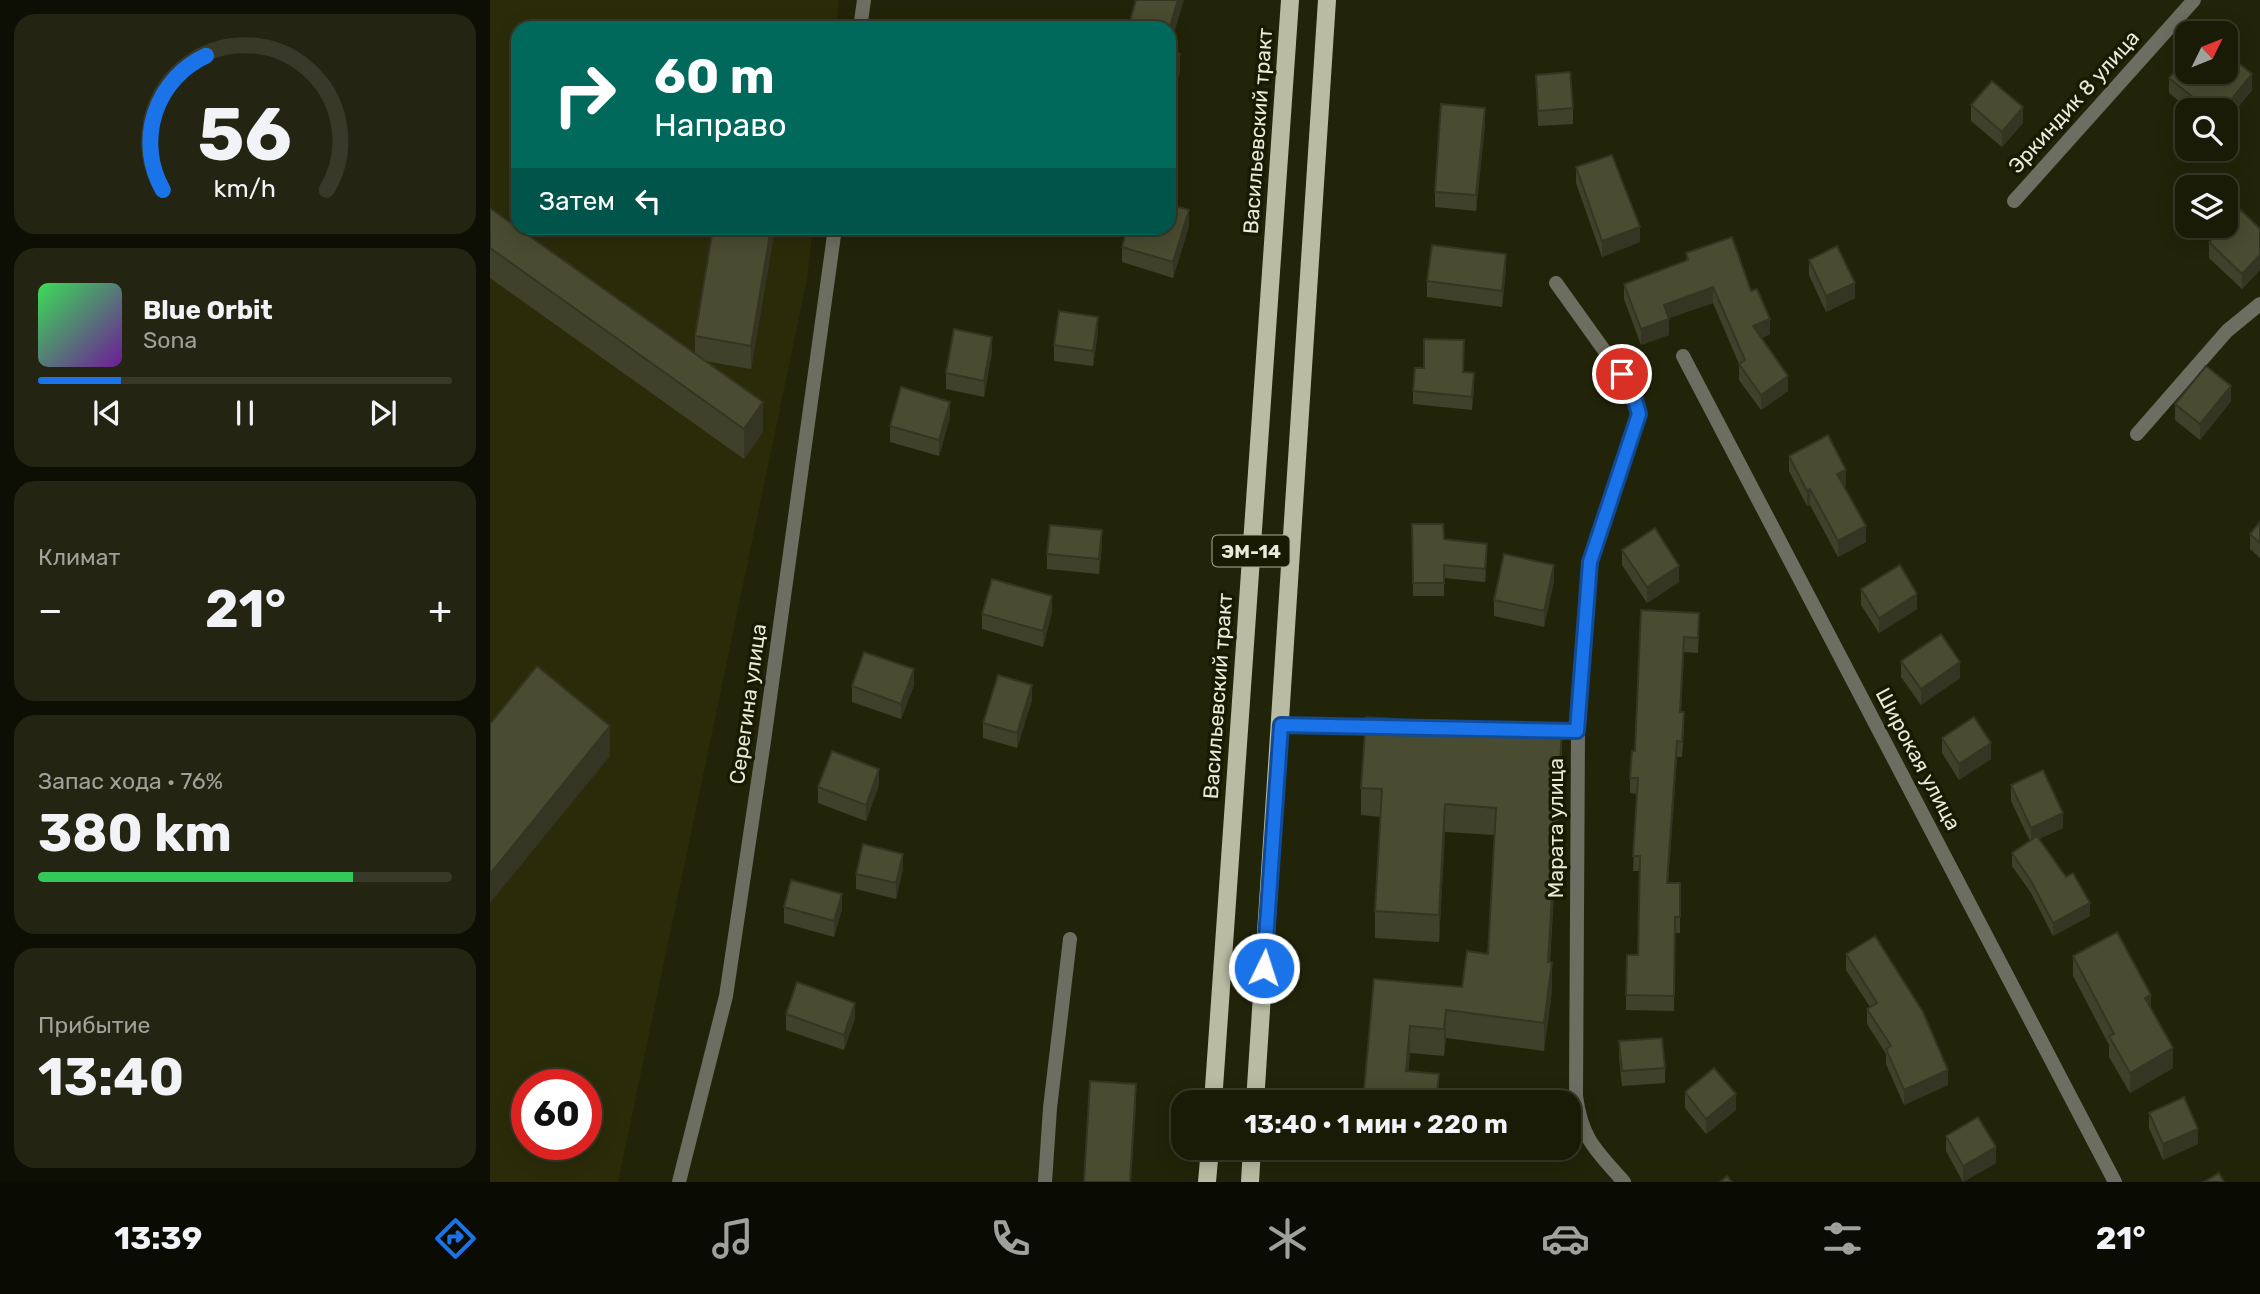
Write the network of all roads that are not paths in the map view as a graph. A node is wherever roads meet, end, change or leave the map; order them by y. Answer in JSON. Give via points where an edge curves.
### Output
{"nodes":[{"id":1,"x":864,"y":0,"type":"edge"},
{"id":2,"x":1290,"y":0,"type":"edge"},
{"id":3,"x":1327,"y":0,"type":"edge"},
{"id":4,"x":2194,"y":0,"type":"edge"},
{"id":5,"x":861,"y":21,"type":"edge"},
{"id":6,"x":2014,"y":201,"type":"dead end"},
{"id":7,"x":834,"y":235,"type":"edge"},
{"id":8,"x":1556,"y":283,"type":"dead end"},
{"id":9,"x":2260,"y":304,"type":"edge"},
{"id":10,"x":1683,"y":356,"type":"dead end"},
{"id":11,"x":2137,"y":434,"type":"dead end"},
{"id":12,"x":1281,"y":725,"type":"junction"},
{"id":13,"x":1402,"y":727,"type":"edge"},
{"id":14,"x":1070,"y":939,"type":"dead end"},
{"id":15,"x":1214,"y":1090,"type":"edge"},
{"id":16,"x":1256,"y":1090,"type":"edge"},
{"id":17,"x":1209,"y":1160,"type":"edge"},
{"id":18,"x":1251,"y":1160,"type":"edge"},
{"id":19,"x":679,"y":1182,"type":"edge"},
{"id":20,"x":1045,"y":1182,"type":"edge"},
{"id":21,"x":1207,"y":1182,"type":"edge"},
{"id":22,"x":1250,"y":1182,"type":"edge"},
{"id":23,"x":1624,"y":1182,"type":"edge"},
{"id":24,"x":2115,"y":1182,"type":"edge"}],
"edges":[{"from":1,"to":5,"type":"street"},
{"from":2,"to":15,"type":"main road","name":"Васильевский тракт","number":"ЭМ-14"},
{"from":3,"to":12,"type":"main road","number":"ЭМ-14"},
{"from":4,"to":6,"type":"street","name":"Эркиндик 8 улица"},
{"from":7,"to":19,"type":"street","name":"Серегина улица","via":[[726,996]]},
{"from":8,"to":23,"type":"street","name":"Марата улица","via":[[1622,374],[1639,414],[1590,562],[1571,731],[1576,1096],[1588,1140]]},
{"from":9,"to":11,"type":"street","via":[[2227,331]]},
{"from":10,"to":24,"type":"street","name":"Широкая улица"},
{"from":12,"to":13,"type":"street"},
{"from":12,"to":16,"type":"main road","number":"ЭМ-14"},
{"from":14,"to":20,"type":"street"},
{"from":17,"to":21,"type":"main road"},
{"from":18,"to":22,"type":"main road"}]}
